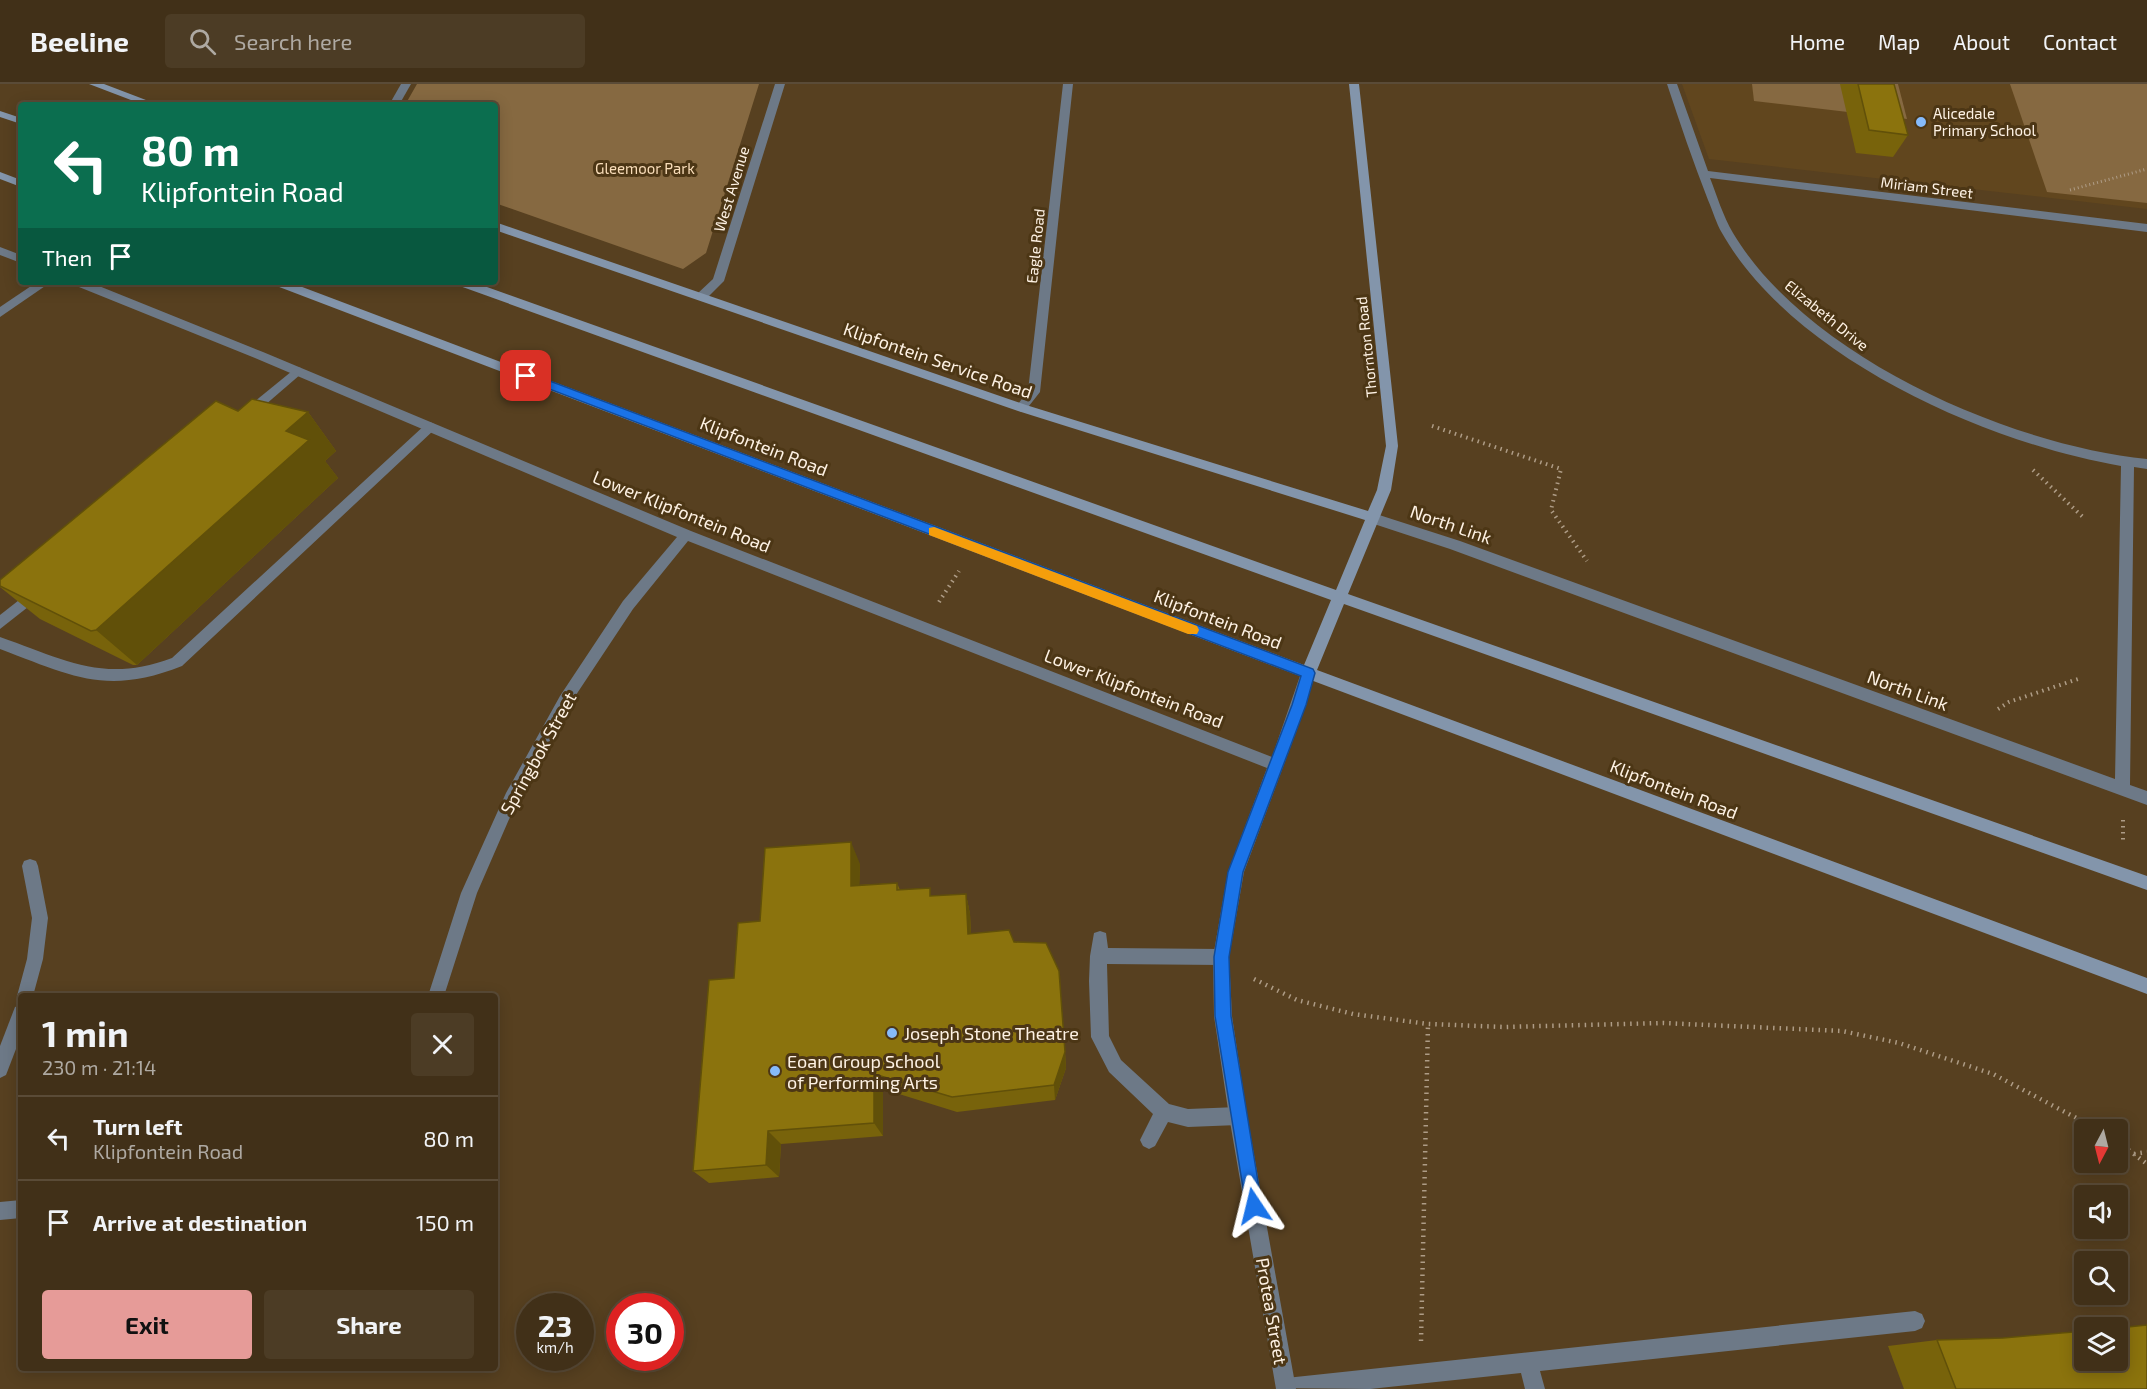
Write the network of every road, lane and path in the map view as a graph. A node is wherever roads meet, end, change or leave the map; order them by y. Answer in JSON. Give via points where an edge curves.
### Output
{"nodes":[{"id":1,"x":94,"y":84,"type":"edge"},
{"id":2,"x":406,"y":84,"type":"edge"},
{"id":3,"x":780,"y":84,"type":"edge"},
{"id":4,"x":1068,"y":84,"type":"edge"},
{"id":5,"x":1354,"y":84,"type":"edge"},
{"id":6,"x":1672,"y":84,"type":"edge"},
{"id":7,"x":145,"y":102,"type":"edge"},
{"id":8,"x":396,"y":102,"type":"edge"},
{"id":9,"x":0,"y":114,"type":"edge"},
{"id":10,"x":18,"y":120,"type":"edge"},
{"id":11,"x":2147,"y":169,"type":"edge"},
{"id":12,"x":1703,"y":174,"type":"junction"},
{"id":13,"x":0,"y":176,"type":"edge"},
{"id":14,"x":18,"y":183,"type":"edge"},
{"id":15,"x":2065,"y":191,"type":"dead end"},
{"id":16,"x":498,"y":227,"type":"edge"},
{"id":17,"x":2147,"y":228,"type":"edge"},
{"id":18,"x":0,"y":251,"type":"edge"},
{"id":19,"x":18,"y":258,"type":"edge"},
{"id":20,"x":41,"y":285,"type":"edge"},
{"id":21,"x":85,"y":285,"type":"edge"},
{"id":22,"x":286,"y":285,"type":"edge"},
{"id":23,"x":469,"y":285,"type":"edge"},
{"id":24,"x":701,"y":297,"type":"junction"},
{"id":25,"x":0,"y":314,"type":"edge"},
{"id":26,"x":297,"y":371,"type":"junction"},
{"id":27,"x":1022,"y":408,"type":"junction"},
{"id":28,"x":234,"y":425,"type":"edge"},
{"id":29,"x":1432,"y":426,"type":"dead end"},
{"id":30,"x":430,"y":427,"type":"junction"},
{"id":31,"x":2128,"y":463,"type":"junction"},
{"id":32,"x":2147,"y":464,"type":"edge"},
{"id":33,"x":2030,"y":468,"type":"dead end"},
{"id":34,"x":1373,"y":518,"type":"junction"},
{"id":35,"x":2085,"y":519,"type":"dead end"},
{"id":36,"x":686,"y":535,"type":"junction"},
{"id":37,"x":1591,"y":567,"type":"dead end"},
{"id":38,"x":960,"y":571,"type":"dead end"},
{"id":39,"x":45,"y":585,"type":"edge"},
{"id":40,"x":1340,"y":597,"type":"junction"},
{"id":41,"x":935,"y":608,"type":"dead end"},
{"id":42,"x":0,"y":623,"type":"edge"},
{"id":43,"x":0,"y":643,"type":"edge"},
{"id":44,"x":1308,"y":673,"type":"junction"},
{"id":45,"x":2078,"y":679,"type":"dead end"},
{"id":46,"x":1998,"y":709,"type":"dead end"},
{"id":47,"x":1276,"y":765,"type":"junction"},
{"id":48,"x":2122,"y":789,"type":"junction"},
{"id":49,"x":2147,"y":798,"type":"edge"},
{"id":50,"x":30,"y":866,"type":"dead end"},
{"id":51,"x":2147,"y":883,"type":"edge"},
{"id":52,"x":1221,"y":957,"type":"junction"},
{"id":53,"x":2147,"y":986,"type":"edge"},
{"id":54,"x":27,"y":993,"type":"edge"},
{"id":55,"x":437,"y":993,"type":"edge"},
{"id":56,"x":18,"y":1021,"type":"edge"},
{"id":57,"x":1428,"y":1024,"type":"junction"},
{"id":58,"x":0,"y":1069,"type":"edge"},
{"id":59,"x":1164,"y":1112,"type":"junction"},
{"id":60,"x":1238,"y":1116,"type":"junction"},
{"id":61,"x":2078,"y":1119,"type":"edge"},
{"id":62,"x":1149,"y":1140,"type":"dead end"},
{"id":63,"x":2128,"y":1150,"type":"edge"},
{"id":64,"x":2147,"y":1152,"type":"edge"},
{"id":65,"x":2134,"y":1154,"type":"junction"},
{"id":66,"x":2147,"y":1164,"type":"edge"},
{"id":67,"x":18,"y":1209,"type":"edge"},
{"id":68,"x":0,"y":1210,"type":"edge"},
{"id":69,"x":1915,"y":1321,"type":"dead end"},
{"id":70,"x":1528,"y":1362,"type":"junction"},
{"id":71,"x":1420,"y":1374,"type":"junction"},
{"id":72,"x":1286,"y":1388,"type":"edge"},
{"id":73,"x":1535,"y":1389,"type":"edge"}],
"edges":[{"from":1,"to":7,"type":"main road"},
{"from":2,"to":8,"type":"street"},
{"from":3,"to":24,"type":"street","name":"West Avenue","via":[[718,281]]},
{"from":4,"to":27,"type":"street","name":"Eagle Road","via":[[1034,392]]},
{"from":5,"to":34,"type":"main road","name":"Thornton Road","via":[[1392,446],[1389,470]]},
{"from":6,"to":12,"type":"street","name":"Elizabeth Drive"},
{"from":9,"to":10,"type":"main road"},
{"from":11,"to":15,"type":"path"},
{"from":12,"to":17,"type":"street","name":"Miriam Street"},
{"from":12,"to":31,"type":"street","name":"Elizabeth Drive","via":[[1728,234],[1744,258],[1798,315],[1863,364],[1995,426]]},
{"from":13,"to":14,"type":"main road"},
{"from":16,"to":24,"type":"main road","name":"Klipfontein Service Road"},
{"from":18,"to":19,"type":"street"},
{"from":20,"to":25,"type":"street"},
{"from":21,"to":26,"type":"street","name":"Lower Klipfontein Road"},
{"from":22,"to":44,"type":"main road","name":"Klipfontein Road"},
{"from":23,"to":40,"type":"main road"},
{"from":24,"to":27,"type":"main road","name":"Klipfontein Service Road"},
{"from":26,"to":28,"type":"street"},
{"from":26,"to":30,"type":"street","name":"Lower Klipfontein Road"},
{"from":27,"to":34,"type":"main road","name":"Klipfontein Service Road"},
{"from":29,"to":37,"type":"path","via":[[1561,469],[1551,510]]},
{"from":30,"to":36,"type":"street","name":"Lower Klipfontein Road"},
{"from":30,"to":43,"type":"street","via":[[177,662],[130,678],[92,676]]},
{"from":31,"to":32,"type":"street","name":"Elizabeth Drive"},
{"from":31,"to":48,"type":"street"},
{"from":33,"to":35,"type":"path"},
{"from":34,"to":40,"type":"main road","name":"Thornton Road"},
{"from":34,"to":48,"type":"street","name":"North Link"},
{"from":36,"to":47,"type":"street","name":"Lower Klipfontein Road"},
{"from":36,"to":55,"type":"street","name":"Springbok Street","via":[[628,605],[565,700],[511,798],[469,893]]},
{"from":38,"to":41,"type":"path"},
{"from":39,"to":42,"type":"street"},
{"from":40,"to":44,"type":"main road","name":"Thornton Road"},
{"from":40,"to":51,"type":"main road"},
{"from":44,"to":47,"type":"street","name":"Protea Street"},
{"from":44,"to":53,"type":"main road","name":"Klipfontein Road"},
{"from":45,"to":46,"type":"path"},
{"from":47,"to":52,"type":"street","name":"Protea Street","via":[[1236,872]]},
{"from":48,"to":49,"type":"street","name":"North Link"},
{"from":50,"to":54,"type":"street","via":[[40,918]]},
{"from":52,"to":57,"type":"path","via":[[1298,1000],[1353,1014]]},
{"from":52,"to":59,"type":"street","via":[[1099,947],[1100,1037],[1115,1066]]},
{"from":52,"to":60,"type":"street","name":"Protea Street","via":[[1223,1016]]},
{"from":56,"to":58,"type":"street"},
{"from":57,"to":61,"type":"path","via":[[1504,1028],[1663,1023],[1842,1031],[1899,1043],[1993,1074]]},
{"from":57,"to":71,"type":"path"},
{"from":59,"to":60,"type":"street","via":[[1188,1118]]},
{"from":59,"to":62,"type":"street"},
{"from":60,"to":72,"type":"street","name":"Protea Street"},
{"from":63,"to":65,"type":"path"},
{"from":64,"to":65,"type":"path"},
{"from":65,"to":66,"type":"path"},
{"from":67,"to":68,"type":"street"},
{"from":69,"to":70,"type":"street"},
{"from":70,"to":71,"type":"street"},
{"from":70,"to":73,"type":"street"},
{"from":71,"to":72,"type":"street"}]}
